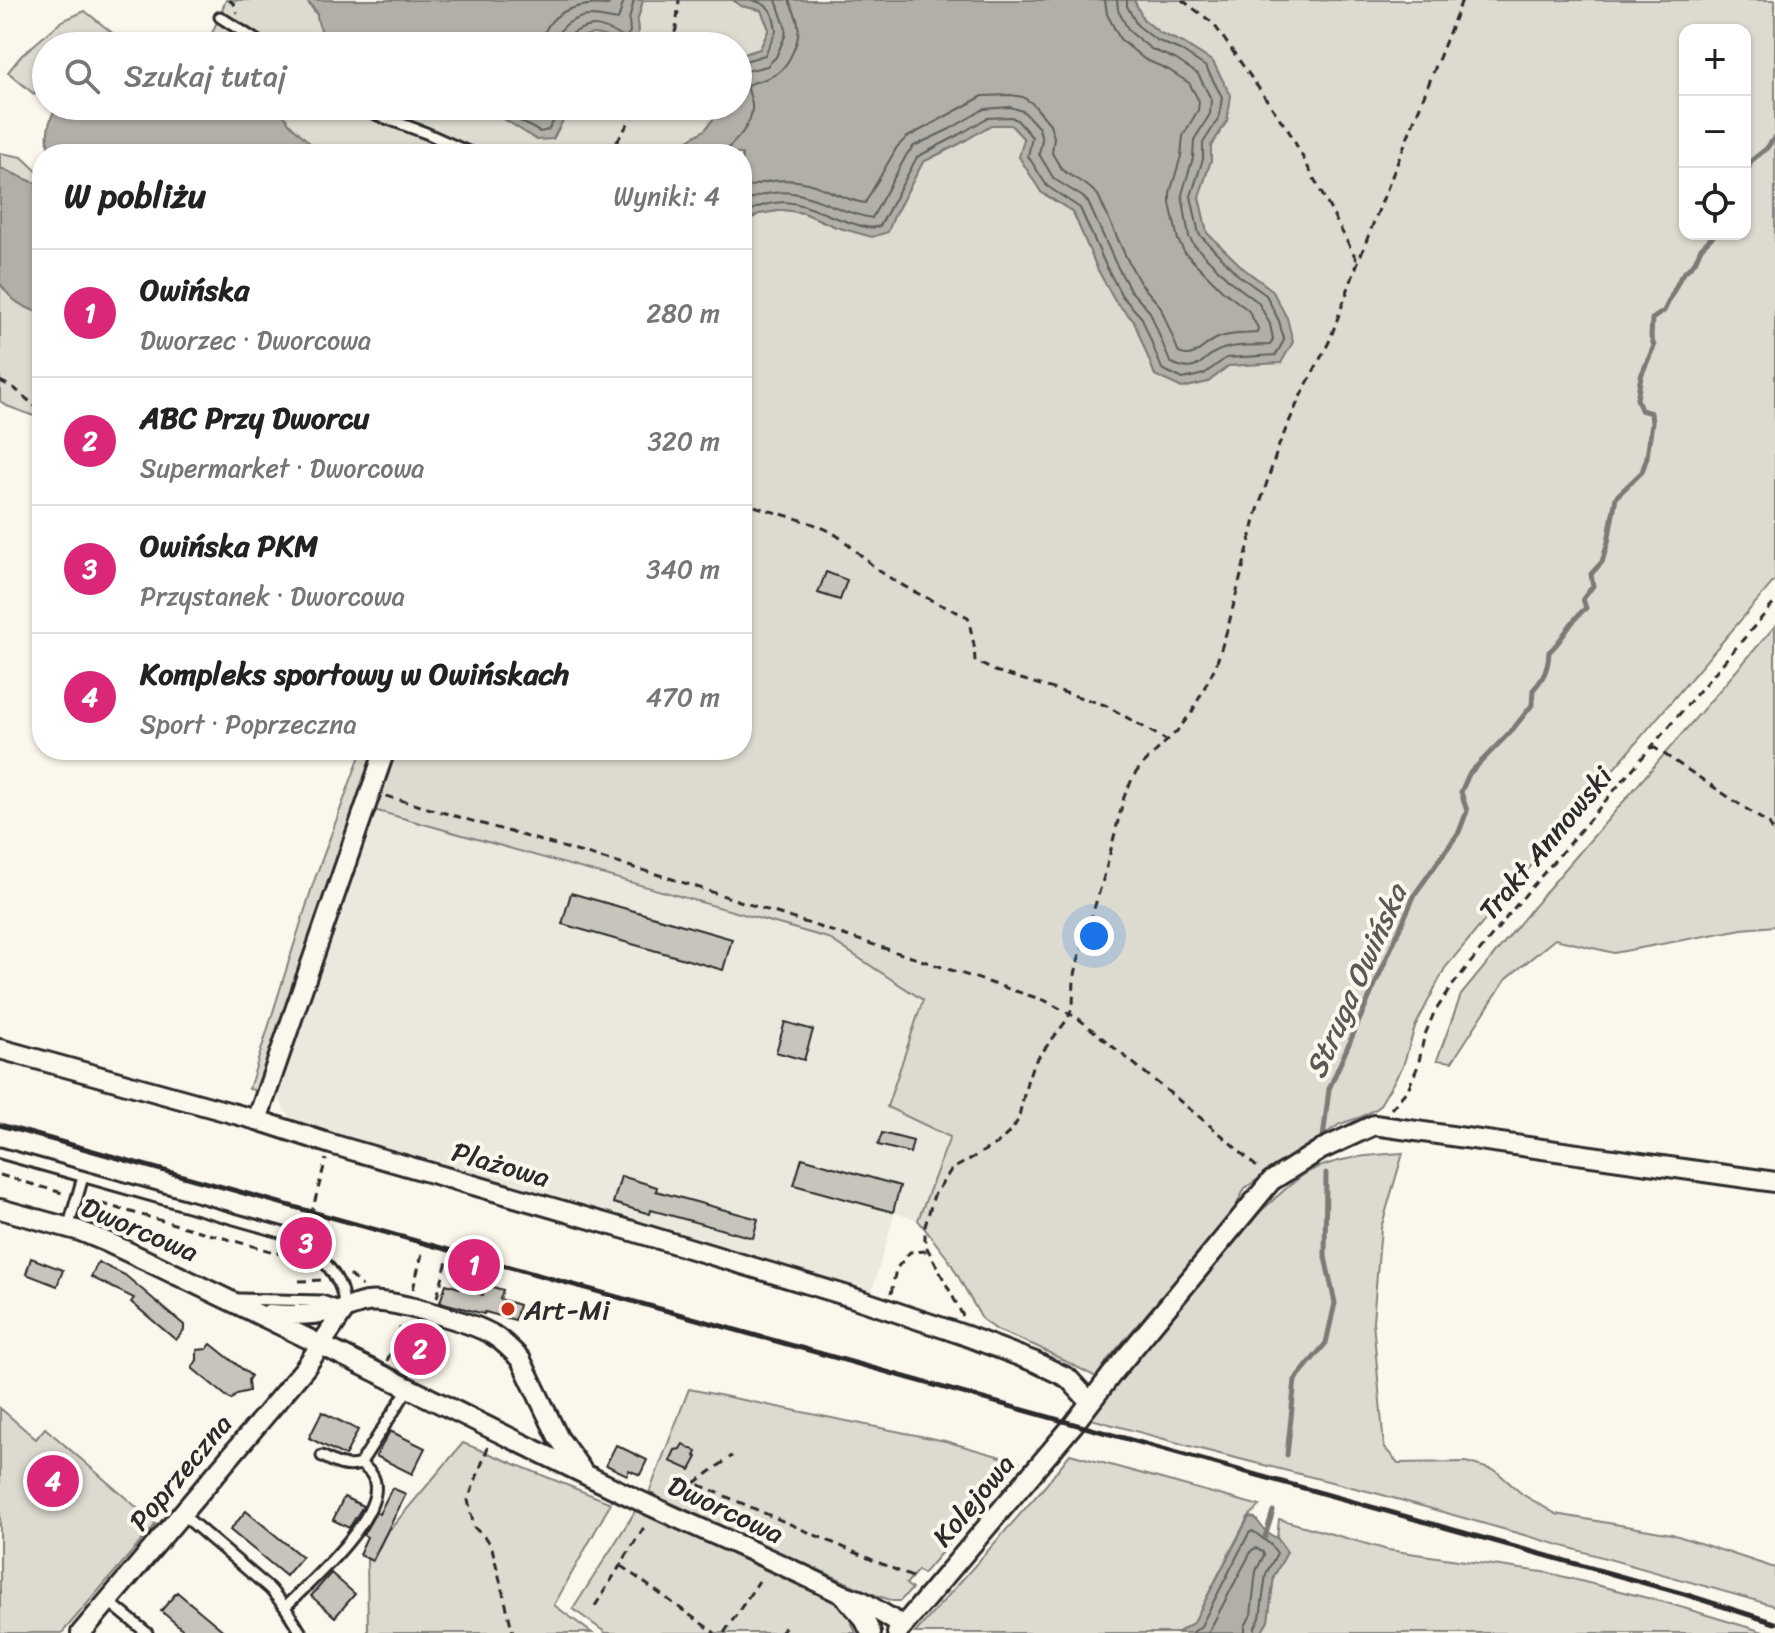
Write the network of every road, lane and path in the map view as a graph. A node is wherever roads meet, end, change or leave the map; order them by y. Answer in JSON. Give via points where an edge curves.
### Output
{"nodes":[{"id":1,"x":679,"y":0,"type":"edge"},
{"id":2,"x":1182,"y":0,"type":"edge"},
{"id":3,"x":1462,"y":0,"type":"edge"},
{"id":4,"x":220,"y":17,"type":"dead end"},
{"id":5,"x":243,"y":32,"type":"edge"},
{"id":6,"x":675,"y":32,"type":"edge"},
{"id":7,"x":392,"y":120,"type":"edge"},
{"id":8,"x":630,"y":120,"type":"edge"},
{"id":9,"x":449,"y":144,"type":"edge"},
{"id":10,"x":615,"y":144,"type":"edge"},
{"id":11,"x":1358,"y":262,"type":"junction"},
{"id":12,"x":0,"y":381,"type":"edge"},
{"id":13,"x":32,"y":403,"type":"edge"},
{"id":14,"x":752,"y":504,"type":"edge"},
{"id":15,"x":1775,"y":602,"type":"edge"},
{"id":16,"x":1167,"y":740,"type":"junction"},
{"id":17,"x":1652,"y":746,"type":"junction"},
{"id":18,"x":382,"y":760,"type":"edge"},
{"id":19,"x":371,"y":791,"type":"junction"},
{"id":20,"x":1775,"y":834,"type":"edge"},
{"id":21,"x":1069,"y":1013,"type":"junction"},
{"id":22,"x":0,"y":1049,"type":"edge"},
{"id":23,"x":257,"y":1120,"type":"junction"},
{"id":24,"x":1374,"y":1125,"type":"junction"},
{"id":25,"x":331,"y":1144,"type":"junction"},
{"id":26,"x":0,"y":1153,"type":"edge"},
{"id":27,"x":0,"y":1175,"type":"edge"},
{"id":28,"x":83,"y":1177,"type":"junction"},
{"id":29,"x":1271,"y":1181,"type":"junction"},
{"id":30,"x":1775,"y":1182,"type":"edge"},
{"id":31,"x":78,"y":1197,"type":"junction"},
{"id":32,"x":0,"y":1209,"type":"edge"},
{"id":33,"x":68,"y":1228,"type":"junction"},
{"id":34,"x":312,"y":1231,"type":"dead end"},
{"id":35,"x":927,"y":1251,"type":"junction"},
{"id":36,"x":422,"y":1254,"type":"dead end"},
{"id":37,"x":447,"y":1261,"type":"dead end"},
{"id":38,"x":312,"y":1267,"type":"dead end"},
{"id":39,"x":320,"y":1275,"type":"dead end"},
{"id":40,"x":329,"y":1279,"type":"junction"},
{"id":41,"x":299,"y":1281,"type":"dead end"},
{"id":42,"x":328,"y":1287,"type":"dead end"},
{"id":43,"x":370,"y":1288,"type":"dead end"},
{"id":44,"x":224,"y":1297,"type":"junction"},
{"id":45,"x":435,"y":1305,"type":"dead end"},
{"id":46,"x":408,"y":1307,"type":"junction"},
{"id":47,"x":345,"y":1309,"type":"junction"},
{"id":48,"x":887,"y":1309,"type":"junction"},
{"id":49,"x":254,"y":1312,"type":"junction"},
{"id":50,"x":964,"y":1335,"type":"junction"},
{"id":51,"x":321,"y":1346,"type":"junction"},
{"id":52,"x":347,"y":1359,"type":"junction"},
{"id":53,"x":381,"y":1376,"type":"junction"},
{"id":54,"x":408,"y":1389,"type":"junction"},
{"id":55,"x":1090,"y":1402,"type":"junction"},
{"id":56,"x":553,"y":1428,"type":"junction"},
{"id":57,"x":492,"y":1437,"type":"dead end"},
{"id":58,"x":531,"y":1447,"type":"junction"},
{"id":59,"x":322,"y":1456,"type":"dead end"},
{"id":60,"x":732,"y":1456,"type":"dead end"},
{"id":61,"x":360,"y":1464,"type":"junction"},
{"id":62,"x":586,"y":1474,"type":"junction"},
{"id":63,"x":695,"y":1483,"type":"junction"},
{"id":64,"x":659,"y":1510,"type":"junction"},
{"id":65,"x":182,"y":1514,"type":"junction"},
{"id":66,"x":621,"y":1566,"type":"junction"},
{"id":67,"x":912,"y":1577,"type":"dead end"},
{"id":68,"x":759,"y":1581,"type":"dead end"},
{"id":69,"x":842,"y":1594,"type":"junction"},
{"id":70,"x":108,"y":1601,"type":"junction"},
{"id":71,"x":595,"y":1606,"type":"dead end"},
{"id":72,"x":285,"y":1607,"type":"junction"},
{"id":73,"x":787,"y":1625,"type":"dead end"},
{"id":74,"x":900,"y":1630,"type":"edge"},
{"id":75,"x":81,"y":1633,"type":"edge"},
{"id":76,"x":147,"y":1633,"type":"edge"},
{"id":77,"x":301,"y":1633,"type":"edge"},
{"id":78,"x":513,"y":1633,"type":"edge"},
{"id":79,"x":715,"y":1633,"type":"edge"},
{"id":80,"x":724,"y":1633,"type":"edge"},
{"id":81,"x":780,"y":1633,"type":"edge"},
{"id":82,"x":871,"y":1633,"type":"edge"}],
"edges":[{"from":1,"to":6,"type":"path"},
{"from":2,"to":11,"type":"path","via":[[1213,23],[1290,133]]},
{"from":3,"to":11,"type":"path"},
{"from":4,"to":5,"type":"lane"},
{"from":7,"to":9,"type":"lane"},
{"from":8,"to":10,"type":"path"},
{"from":11,"to":16,"type":"path","via":[[1329,342],[1279,445],[1216,665],[1192,712]]},
{"from":12,"to":13,"type":"path"},
{"from":14,"to":16,"type":"path","via":[[835,534],[883,574],[968,617],[975,661],[1105,705]]},
{"from":15,"to":17,"type":"path","name":"Trakt Annowski"},
{"from":16,"to":21,"type":"path","via":[[1134,775],[1124,797],[1078,961]]},
{"from":17,"to":20,"type":"path","via":[[1769,824]]},
{"from":17,"to":24,"type":"path","name":"Trakt Annowski","via":[[1452,986],[1434,1013],[1408,1089]]},
{"from":18,"to":19,"type":"street"},
{"from":19,"to":21,"type":"path","via":[[666,877],[1031,995]]},
{"from":19,"to":23,"type":"street"},
{"from":21,"to":29,"type":"path"},
{"from":21,"to":35,"type":"path","via":[[1033,1064],[1012,1130],[951,1170],[939,1186],[925,1226]]},
{"from":22,"to":23,"type":"street","name":"Plażowa"},
{"from":23,"to":25,"type":"street","name":"Plażowa"},
{"from":24,"to":29,"type":"street","name":"Kolejowa"},
{"from":24,"to":30,"type":"street"},
{"from":25,"to":34,"type":"path","via":[[309,1223]]},
{"from":25,"to":48,"type":"street","name":"Plażowa"},
{"from":26,"to":28,"type":"lane"},
{"from":27,"to":31,"type":"path"},
{"from":28,"to":31,"type":"lane"},
{"from":28,"to":40,"type":"lane","via":[[294,1236],[313,1250]]},
{"from":29,"to":55,"type":"street","name":"Kolejowa"},
{"from":31,"to":33,"type":"lane"},
{"from":31,"to":38,"type":"path"},
{"from":32,"to":33,"type":"street","name":"Dworcowa"},
{"from":33,"to":44,"type":"street","name":"Dworcowa"},
{"from":35,"to":48,"type":"path","via":[[910,1252],[896,1269]]},
{"from":35,"to":50,"type":"path","via":[[963,1316]]},
{"from":36,"to":46,"type":"path"},
{"from":37,"to":45,"type":"path"},
{"from":39,"to":40,"type":"path"},
{"from":40,"to":41,"type":"path"},
{"from":40,"to":42,"type":"path"},
{"from":40,"to":43,"type":"path","via":[[347,1271],[359,1285]]},
{"from":40,"to":47,"type":"lane","via":[[340,1287]]},
{"from":44,"to":47,"type":"lane","via":[[322,1301]]},
{"from":44,"to":49,"type":"street","name":"Dworcowa"},
{"from":46,"to":47,"type":"street","name":"Dworcowa","via":[[368,1301]]},
{"from":46,"to":53,"type":"path"},
{"from":46,"to":56,"type":"street","name":"Dworcowa","via":[[477,1327],[502,1341],[521,1360]]},
{"from":47,"to":49,"type":"street","name":"Dworcowa","via":[[300,1315]]},
{"from":47,"to":51,"type":"street"},
{"from":47,"to":52,"type":"street","via":[[341,1336]]},
{"from":48,"to":50,"type":"street","name":"Plażowa"},
{"from":49,"to":51,"type":"street","name":"Dworcowa"},
{"from":50,"to":55,"type":"street","name":"Plażowa","via":[[1068,1378]]},
{"from":51,"to":52,"type":"street","name":"Dworcowa"},
{"from":51,"to":65,"type":"street","name":"Poprzeczna"},
{"from":52,"to":53,"type":"street","name":"Dworcowa"},
{"from":53,"to":54,"type":"street","name":"Dworcowa"},
{"from":54,"to":58,"type":"street","name":"Dworcowa"},
{"from":54,"to":61,"type":"lane"},
{"from":55,"to":74,"type":"street","name":"Kolejowa"},
{"from":56,"to":58,"type":"street","via":[[546,1440]]},
{"from":56,"to":62,"type":"street","name":"Dworcowa"},
{"from":57,"to":78,"type":"path","via":[[468,1500],[474,1527],[491,1544]]},
{"from":58,"to":62,"type":"street","name":"Dworcowa"},
{"from":59,"to":61,"type":"lane","via":[[345,1466]]},
{"from":60,"to":63,"type":"path"},
{"from":61,"to":72,"type":"lane","via":[[375,1479],[369,1508],[346,1545]]},
{"from":62,"to":64,"type":"street","name":"Dworcowa"},
{"from":63,"to":64,"type":"path"},
{"from":63,"to":67,"type":"path"},
{"from":64,"to":66,"type":"path"},
{"from":64,"to":69,"type":"street","name":"Dworcowa"},
{"from":65,"to":70,"type":"street","name":"Poprzeczna"},
{"from":65,"to":72,"type":"lane"},
{"from":66,"to":71,"type":"path"},
{"from":66,"to":79,"type":"path"},
{"from":68,"to":80,"type":"path"},
{"from":69,"to":74,"type":"street","name":"Dworcowa","via":[[862,1601]]},
{"from":69,"to":82,"type":"street","name":"Dworcowa"},
{"from":70,"to":75,"type":"street","name":"Poprzeczna"},
{"from":70,"to":76,"type":"lane"},
{"from":72,"to":77,"type":"lane"},
{"from":73,"to":81,"type":"path"}]}
